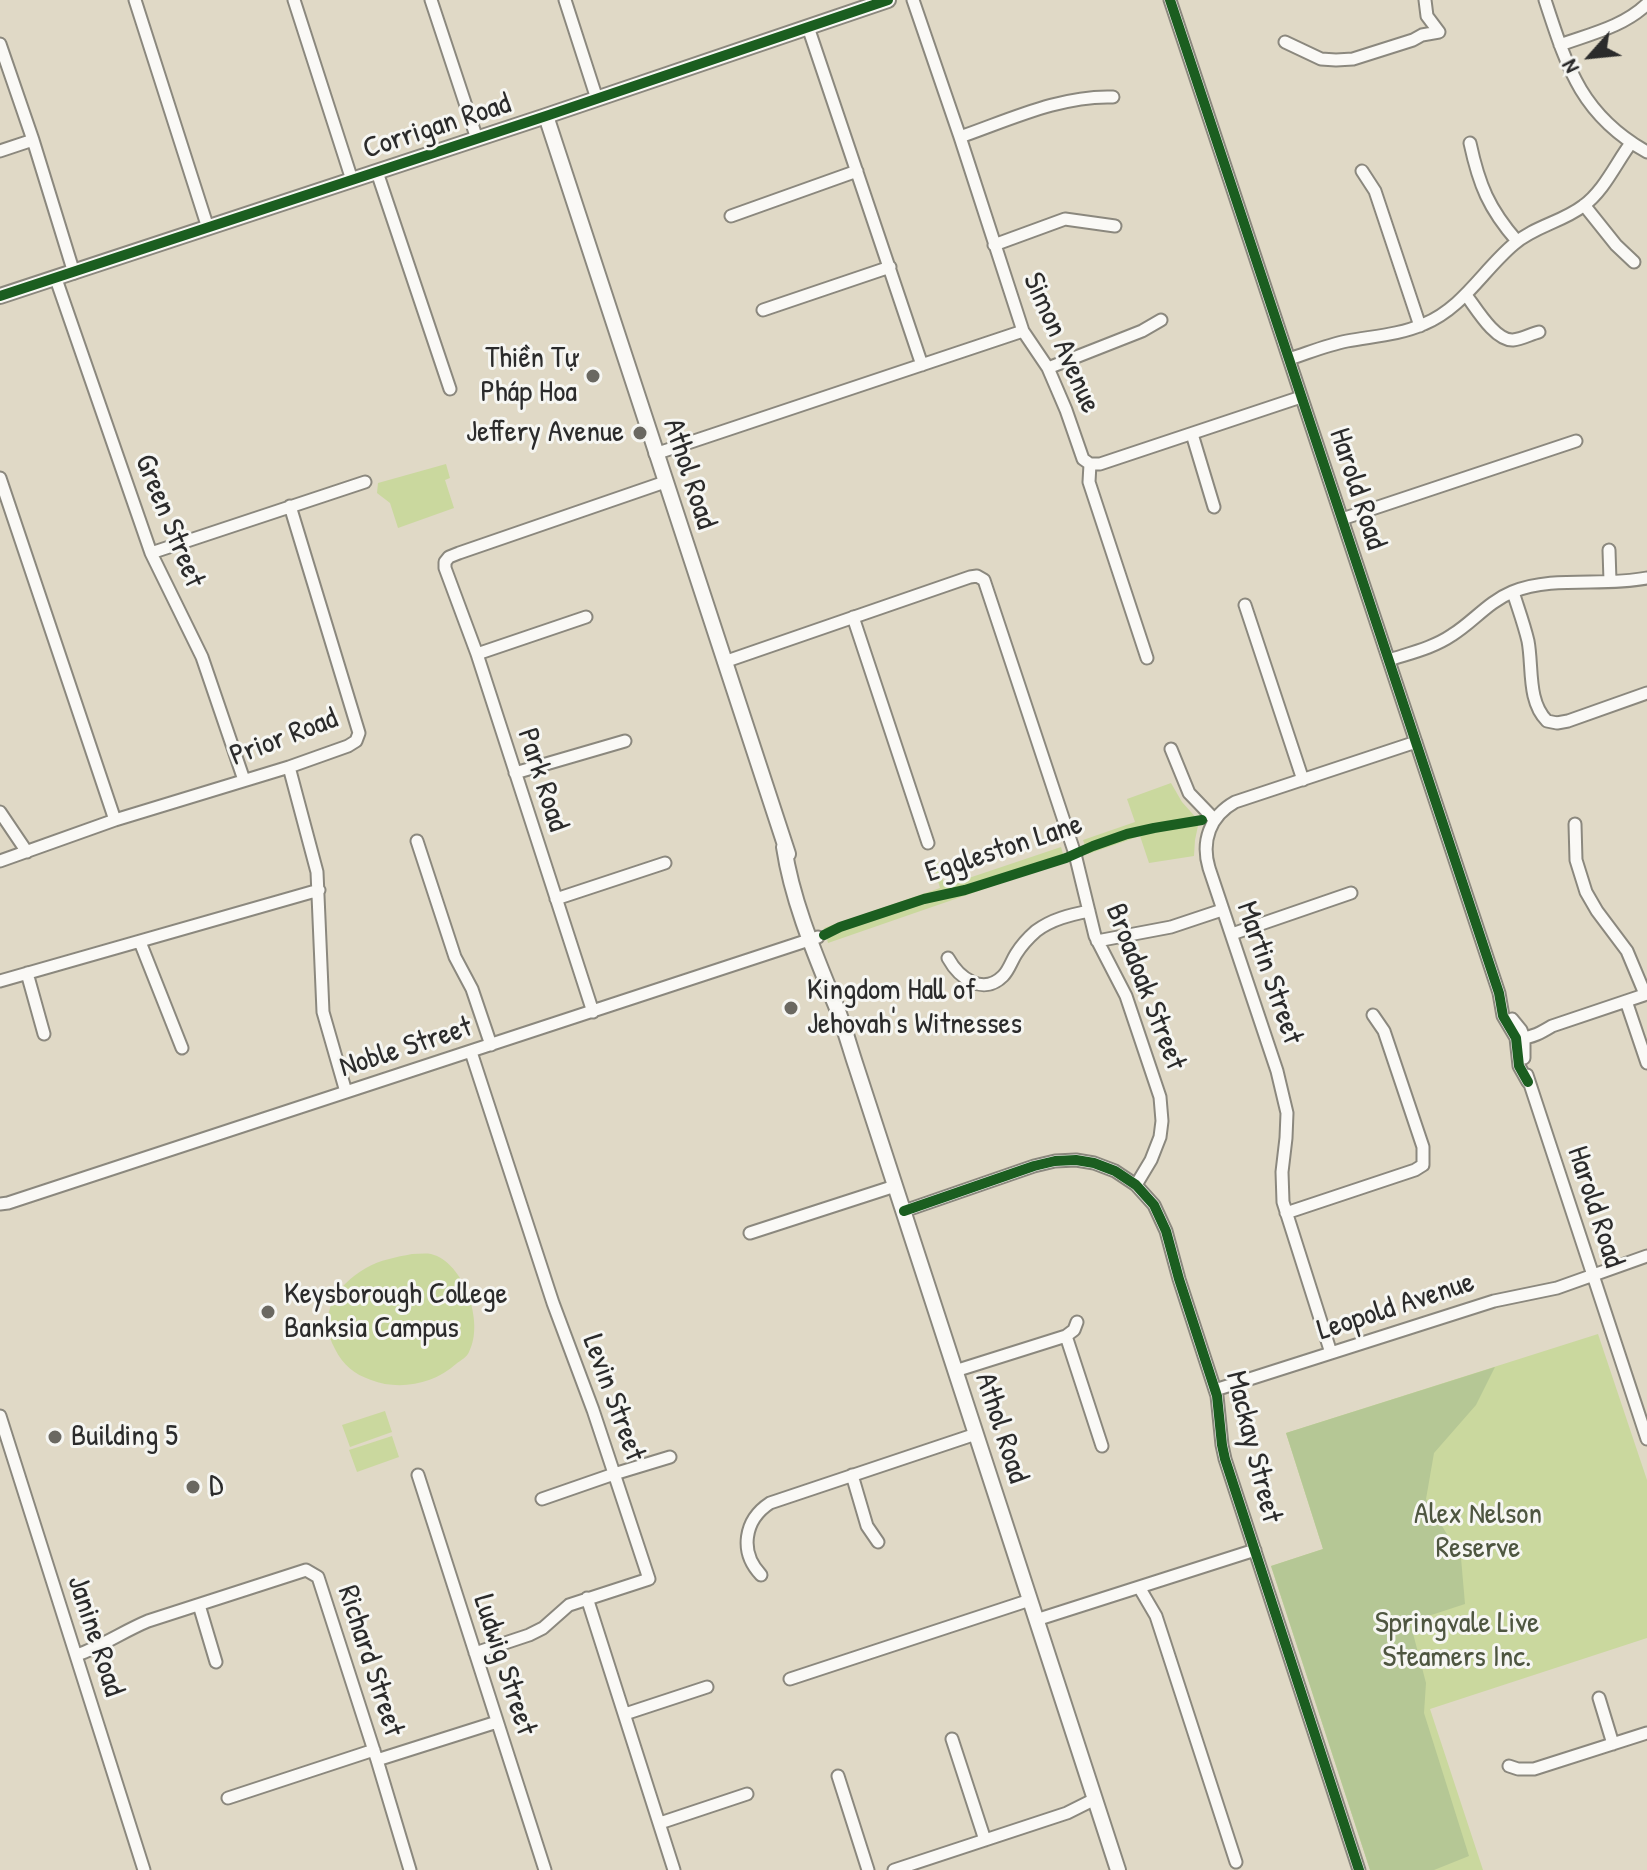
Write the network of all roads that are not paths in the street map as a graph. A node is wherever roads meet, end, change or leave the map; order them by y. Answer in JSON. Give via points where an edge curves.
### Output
{"nodes":[{"id":1,"x":135,"y":0,"type":"edge"},
{"id":2,"x":294,"y":0,"type":"edge"},
{"id":3,"x":431,"y":0,"type":"edge"},
{"id":4,"x":565,"y":0,"type":"edge"},
{"id":5,"x":888,"y":0,"type":"edge"},
{"id":6,"x":913,"y":0,"type":"edge"},
{"id":7,"x":1170,"y":0,"type":"edge"},
{"id":8,"x":1425,"y":0,"type":"edge"},
{"id":9,"x":1545,"y":0,"type":"edge"},
{"id":10,"x":867,"y":3,"type":"edge"},
{"id":11,"x":1647,"y":4,"type":"edge"},
{"id":12,"x":808,"y":27,"type":"junction"},
{"id":13,"x":1285,"y":42,"type":"dead end"},
{"id":14,"x":0,"y":44,"type":"edge"},
{"id":15,"x":1560,"y":45,"type":"junction"},
{"id":16,"x":1113,"y":97,"type":"dead end"},
{"id":17,"x":597,"y":99,"type":"junction"},
{"id":18,"x":546,"y":116,"type":"junction"},
{"id":19,"x":960,"y":137,"type":"junction"},
{"id":20,"x":477,"y":139,"type":"junction"},
{"id":21,"x":33,"y":140,"type":"junction"},
{"id":22,"x":1470,"y":143,"type":"dead end"},
{"id":23,"x":1631,"y":143,"type":"junction"},
{"id":24,"x":0,"y":151,"type":"edge"},
{"id":25,"x":1647,"y":152,"type":"edge"},
{"id":26,"x":857,"y":171,"type":"junction"},
{"id":27,"x":1362,"y":171,"type":"dead end"},
{"id":28,"x":377,"y":172,"type":"junction"},
{"id":29,"x":352,"y":180,"type":"junction"},
{"id":30,"x":1584,"y":205,"type":"junction"},
{"id":31,"x":731,"y":216,"type":"dead end"},
{"id":32,"x":1115,"y":226,"type":"dead end"},
{"id":33,"x":208,"y":228,"type":"junction"},
{"id":34,"x":1517,"y":241,"type":"junction"},
{"id":35,"x":994,"y":245,"type":"junction"},
{"id":36,"x":1634,"y":262,"type":"dead end"},
{"id":37,"x":890,"y":267,"type":"junction"},
{"id":38,"x":74,"y":273,"type":"junction"},
{"id":39,"x":56,"y":279,"type":"junction"},
{"id":40,"x":1466,"y":295,"type":"junction"},
{"id":41,"x":0,"y":296,"type":"edge"},
{"id":42,"x":763,"y":310,"type":"dead end"},
{"id":43,"x":1161,"y":320,"type":"dead end"},
{"id":44,"x":1420,"y":326,"type":"junction"},
{"id":45,"x":1023,"y":331,"type":"junction"},
{"id":46,"x":1539,"y":332,"type":"dead end"},
{"id":47,"x":1289,"y":359,"type":"junction"},
{"id":48,"x":922,"y":365,"type":"junction"},
{"id":49,"x":1048,"y":368,"type":"junction"},
{"id":50,"x":450,"y":389,"type":"dead end"},
{"id":51,"x":1301,"y":397,"type":"junction"},
{"id":52,"x":1192,"y":434,"type":"junction"},
{"id":53,"x":1576,"y":441,"type":"dead end"},
{"id":54,"x":655,"y":454,"type":"junction"},
{"id":55,"x":1090,"y":464,"type":"junction"},
{"id":56,"x":0,"y":478,"type":"edge"},
{"id":57,"x":365,"y":482,"type":"dead end"},
{"id":58,"x":665,"y":482,"type":"junction"},
{"id":59,"x":290,"y":506,"type":"junction"},
{"id":60,"x":1214,"y":507,"type":"dead end"},
{"id":61,"x":1342,"y":519,"type":"junction"},
{"id":62,"x":1609,"y":550,"type":"dead end"},
{"id":63,"x":151,"y":553,"type":"junction"},
{"id":64,"x":1647,"y":578,"type":"edge"},
{"id":65,"x":1610,"y":581,"type":"junction"},
{"id":66,"x":1513,"y":592,"type":"junction"},
{"id":67,"x":1245,"y":605,"type":"dead end"},
{"id":68,"x":586,"y":617,"type":"dead end"},
{"id":69,"x":853,"y":617,"type":"junction"},
{"id":70,"x":477,"y":654,"type":"junction"},
{"id":71,"x":1147,"y":658,"type":"dead end"},
{"id":72,"x":1389,"y":660,"type":"junction"},
{"id":73,"x":724,"y":662,"type":"junction"},
{"id":74,"x":1647,"y":693,"type":"edge"},
{"id":75,"x":625,"y":741,"type":"dead end"},
{"id":76,"x":1416,"y":742,"type":"junction"},
{"id":77,"x":1171,"y":749,"type":"dead end"},
{"id":78,"x":289,"y":767,"type":"junction"},
{"id":79,"x":515,"y":773,"type":"junction"},
{"id":80,"x":244,"y":780,"type":"junction"},
{"id":81,"x":1303,"y":780,"type":"junction"},
{"id":82,"x":0,"y":812,"type":"edge"},
{"id":83,"x":115,"y":820,"type":"junction"},
{"id":84,"x":1215,"y":820,"type":"junction"},
{"id":85,"x":1575,"y":824,"type":"dead end"},
{"id":86,"x":417,"y":841,"type":"dead end"},
{"id":87,"x":928,"y":843,"type":"dead end"},
{"id":88,"x":27,"y":852,"type":"junction"},
{"id":89,"x":0,"y":861,"type":"edge"},
{"id":90,"x":665,"y":863,"type":"dead end"},
{"id":91,"x":319,"y":890,"type":"junction"},
{"id":92,"x":1351,"y":893,"type":"dead end"},
{"id":93,"x":556,"y":899,"type":"junction"},
{"id":94,"x":1222,"y":910,"type":"junction"},
{"id":95,"x":1089,"y":911,"type":"junction"},
{"id":96,"x":1232,"y":934,"type":"junction"},
{"id":97,"x":814,"y":938,"type":"junction"},
{"id":98,"x":1097,"y":941,"type":"junction"},
{"id":99,"x":140,"y":942,"type":"junction"},
{"id":100,"x":948,"y":958,"type":"dead end"},
{"id":101,"x":27,"y":973,"type":"junction"},
{"id":102,"x":0,"y":981,"type":"edge"},
{"id":103,"x":1646,"y":994,"type":"edge"},
{"id":104,"x":1626,"y":1001,"type":"junction"},
{"id":105,"x":593,"y":1012,"type":"junction"},
{"id":106,"x":1373,"y":1015,"type":"dead end"},
{"id":107,"x":44,"y":1034,"type":"dead end"},
{"id":108,"x":1521,"y":1036,"type":"junction"},
{"id":109,"x":491,"y":1045,"type":"junction"},
{"id":110,"x":182,"y":1048,"type":"dead end"},
{"id":111,"x":471,"y":1052,"type":"junction"},
{"id":112,"x":1647,"y":1063,"type":"edge"},
{"id":113,"x":346,"y":1092,"type":"junction"},
{"id":114,"x":1136,"y":1185,"type":"junction"},
{"id":115,"x":895,"y":1186,"type":"junction"},
{"id":116,"x":3,"y":1205,"type":"edge"},
{"id":117,"x":904,"y":1211,"type":"junction"},
{"id":118,"x":1286,"y":1213,"type":"junction"},
{"id":119,"x":750,"y":1233,"type":"dead end"},
{"id":120,"x":1647,"y":1256,"type":"edge"},
{"id":121,"x":1592,"y":1275,"type":"junction"},
{"id":122,"x":1077,"y":1322,"type":"dead end"},
{"id":123,"x":1066,"y":1336,"type":"junction"},
{"id":124,"x":1331,"y":1353,"type":"junction"},
{"id":125,"x":955,"y":1371,"type":"junction"},
{"id":126,"x":1215,"y":1390,"type":"junction"},
{"id":127,"x":0,"y":1416,"type":"edge"},
{"id":128,"x":976,"y":1434,"type":"junction"},
{"id":129,"x":1647,"y":1439,"type":"edge"},
{"id":130,"x":1102,"y":1446,"type":"dead end"},
{"id":131,"x":670,"y":1457,"type":"dead end"},
{"id":132,"x":614,"y":1474,"type":"junction"},
{"id":133,"x":418,"y":1475,"type":"dead end"},
{"id":134,"x":852,"y":1475,"type":"junction"},
{"id":135,"x":542,"y":1499,"type":"dead end"},
{"id":136,"x":878,"y":1542,"type":"dead end"},
{"id":137,"x":1255,"y":1550,"type":"junction"},
{"id":138,"x":761,"y":1575,"type":"dead end"},
{"id":139,"x":1139,"y":1587,"type":"junction"},
{"id":140,"x":587,"y":1598,"type":"junction"},
{"id":141,"x":1030,"y":1600,"type":"junction"},
{"id":142,"x":199,"y":1605,"type":"junction"},
{"id":143,"x":1036,"y":1620,"type":"junction"},
{"id":144,"x":475,"y":1653,"type":"junction"},
{"id":145,"x":77,"y":1655,"type":"junction"},
{"id":146,"x":216,"y":1662,"type":"dead end"},
{"id":147,"x":790,"y":1679,"type":"dead end"},
{"id":148,"x":707,"y":1687,"type":"dead end"},
{"id":149,"x":1599,"y":1698,"type":"dead end"},
{"id":150,"x":625,"y":1714,"type":"junction"},
{"id":151,"x":497,"y":1722,"type":"junction"},
{"id":152,"x":1647,"y":1733,"type":"edge"},
{"id":153,"x":952,"y":1739,"type":"dead end"},
{"id":154,"x":1613,"y":1744,"type":"junction"},
{"id":155,"x":376,"y":1755,"type":"junction"},
{"id":156,"x":1509,"y":1766,"type":"dead end"},
{"id":157,"x":838,"y":1776,"type":"dead end"},
{"id":158,"x":747,"y":1794,"type":"dead end"},
{"id":159,"x":228,"y":1798,"type":"dead end"},
{"id":160,"x":1096,"y":1804,"type":"junction"},
{"id":161,"x":660,"y":1823,"type":"junction"},
{"id":162,"x":985,"y":1840,"type":"junction"},
{"id":163,"x":1236,"y":1862,"type":"dead end"},
{"id":164,"x":144,"y":1870,"type":"edge"},
{"id":165,"x":410,"y":1870,"type":"edge"},
{"id":166,"x":545,"y":1870,"type":"edge"},
{"id":167,"x":674,"y":1870,"type":"edge"},
{"id":168,"x":868,"y":1870,"type":"edge"},
{"id":169,"x":894,"y":1870,"type":"edge"},
{"id":170,"x":1118,"y":1870,"type":"edge"},
{"id":171,"x":1359,"y":1870,"type":"edge"}],
"edges":[{"from":1,"to":33,"type":"street"},
{"from":2,"to":29,"type":"street"},
{"from":3,"to":20,"type":"street"},
{"from":4,"to":17,"type":"street"},
{"from":5,"to":10,"type":"main road","name":"Corrigan Road"},
{"from":6,"to":19,"type":"street","name":"Simon Avenue"},
{"from":7,"to":47,"type":"street","name":"Harold Road"},
{"from":8,"to":13,"type":"street","via":[[1427,16],[1439,32],[1353,59],[1321,59]]},
{"from":9,"to":15,"type":"street"},
{"from":10,"to":12,"type":"main road","name":"Corrigan Road"},
{"from":11,"to":15,"type":"street","via":[[1623,22]]},
{"from":12,"to":17,"type":"main road","name":"Corrigan Road"},
{"from":12,"to":26,"type":"street"},
{"from":14,"to":21,"type":"street"},
{"from":15,"to":23,"type":"street","via":[[1590,105]]},
{"from":16,"to":19,"type":"street","via":[[1057,104]]},
{"from":17,"to":18,"type":"main road","name":"Corrigan Road"},
{"from":18,"to":20,"type":"main road","name":"Corrigan Road"},
{"from":18,"to":54,"type":"main road","name":"Athol Road"},
{"from":19,"to":35,"type":"street","name":"Simon Avenue"},
{"from":20,"to":28,"type":"main road","name":"Corrigan Road"},
{"from":21,"to":24,"type":"street"},
{"from":21,"to":38,"type":"street"},
{"from":22,"to":34,"type":"street","via":[[1488,203]]},
{"from":23,"to":25,"type":"street"},
{"from":23,"to":30,"type":"street"},
{"from":26,"to":31,"type":"street"},
{"from":26,"to":37,"type":"street"},
{"from":27,"to":44,"type":"street","via":[[1375,191]]},
{"from":28,"to":29,"type":"main road","name":"Corrigan Road"},
{"from":28,"to":50,"type":"street"},
{"from":29,"to":33,"type":"main road","name":"Corrigan Road"},
{"from":30,"to":34,"type":"street"},
{"from":30,"to":36,"type":"street"},
{"from":32,"to":35,"type":"street","via":[[1065,219]]},
{"from":33,"to":38,"type":"main road","name":"Corrigan Road"},
{"from":34,"to":40,"type":"street"},
{"from":35,"to":45,"type":"street","name":"Simon Avenue"},
{"from":37,"to":42,"type":"street"},
{"from":37,"to":48,"type":"street"},
{"from":38,"to":39,"type":"main road","name":"Corrigan Road"},
{"from":39,"to":41,"type":"main road","name":"Corrigan Road"},
{"from":39,"to":63,"type":"street","name":"Green Street"},
{"from":40,"to":44,"type":"street"},
{"from":40,"to":46,"type":"street","via":[[1503,337],[1513,340]]},
{"from":43,"to":49,"type":"street"},
{"from":44,"to":47,"type":"street"},
{"from":45,"to":48,"type":"street"},
{"from":45,"to":49,"type":"street","name":"Simon Avenue"},
{"from":47,"to":51,"type":"street","name":"Harold Road"},
{"from":48,"to":54,"type":"street"},
{"from":49,"to":55,"type":"street","name":"Simon Avenue","via":[[1083,459]]},
{"from":51,"to":52,"type":"street"},
{"from":51,"to":61,"type":"street","name":"Harold Road"},
{"from":52,"to":55,"type":"street"},
{"from":52,"to":60,"type":"street"},
{"from":53,"to":61,"type":"street"},
{"from":54,"to":58,"type":"main road","name":"Athol Road"},
{"from":55,"to":71,"type":"street","name":"Simon Avenue","via":[[1089,482]]},
{"from":56,"to":83,"type":"street"},
{"from":57,"to":59,"type":"street"},
{"from":58,"to":70,"type":"street","name":"Park Road","via":[[449,557],[445,568]]},
{"from":58,"to":73,"type":"main road","name":"Athol Road"},
{"from":59,"to":63,"type":"street"},
{"from":59,"to":78,"type":"street","name":"Prior Road","via":[[359,733],[348,746]]},
{"from":61,"to":72,"type":"street","name":"Harold Road"},
{"from":62,"to":65,"type":"street"},
{"from":63,"to":80,"type":"street","name":"Green Street","via":[[202,657]]},
{"from":64,"to":65,"type":"street"},
{"from":65,"to":66,"type":"street","via":[[1538,585]]},
{"from":66,"to":72,"type":"street","via":[[1440,642]]},
{"from":66,"to":74,"type":"street","via":[[1527,639],[1534,693],[1547,721],[1568,721]]},
{"from":67,"to":81,"type":"street"},
{"from":68,"to":70,"type":"street"},
{"from":69,"to":73,"type":"street"},
{"from":69,"to":87,"type":"street"},
{"from":69,"to":95,"type":"street","name":"Broadoak Street","via":[[970,577],[980,577],[987,585]]},
{"from":70,"to":79,"type":"street","name":"Park Road"},
{"from":72,"to":76,"type":"street","name":"Harold Road"},
{"from":73,"to":97,"type":"main road","name":"Athol Road","via":[[800,881]]},
{"from":75,"to":79,"type":"street"},
{"from":76,"to":81,"type":"street"},
{"from":76,"to":108,"type":"street","name":"Harold Road","via":[[1503,1016]]},
{"from":77,"to":84,"type":"street","via":[[1189,793]]},
{"from":78,"to":80,"type":"street","name":"Prior Road"},
{"from":78,"to":91,"type":"street"},
{"from":79,"to":93,"type":"street","name":"Park Road"},
{"from":80,"to":83,"type":"street","name":"Prior Road"},
{"from":81,"to":84,"type":"street","via":[[1235,802]]},
{"from":82,"to":88,"type":"street"},
{"from":83,"to":88,"type":"street","name":"Prior Road"},
{"from":84,"to":94,"type":"street","name":"Martin Street","via":[[1205,855]]},
{"from":85,"to":103,"type":"street","via":[[1576,860],[1586,892],[1627,951]]},
{"from":86,"to":109,"type":"street"},
{"from":88,"to":89,"type":"street","name":"Prior Road"},
{"from":90,"to":93,"type":"street"},
{"from":91,"to":99,"type":"street"},
{"from":91,"to":113,"type":"street","via":[[323,1012]]},
{"from":92,"to":96,"type":"street"},
{"from":93,"to":105,"type":"street","name":"Park Road"},
{"from":94,"to":96,"type":"street","name":"Martin Street"},
{"from":94,"to":98,"type":"street","via":[[1163,929]]},
{"from":95,"to":98,"type":"street","name":"Broadoak Street"},
{"from":95,"to":100,"type":"street","via":[[1038,929],[1003,977],[992,983],[970,982]]},
{"from":96,"to":118,"type":"street","name":"Martin Street","via":[[1285,1100]]},
{"from":97,"to":105,"type":"street","name":"Noble Street"},
{"from":97,"to":115,"type":"main road","name":"Athol Road"},
{"from":98,"to":114,"type":"street","name":"Broadoak Street","via":[[1126,996],[1160,1097],[1160,1137]]},
{"from":99,"to":101,"type":"street"},
{"from":99,"to":110,"type":"street"},
{"from":101,"to":102,"type":"street"},
{"from":101,"to":107,"type":"street"},
{"from":103,"to":104,"type":"street"},
{"from":104,"to":108,"type":"street"},
{"from":104,"to":112,"type":"street"},
{"from":105,"to":109,"type":"street","name":"Noble Street"},
{"from":106,"to":118,"type":"street","via":[[1384,1031],[1418,1133],[1423,1165]]},
{"from":108,"to":121,"type":"street","name":"Harold Road","via":[[1517,1060]]},
{"from":109,"to":111,"type":"street","name":"Noble Street"},
{"from":111,"to":113,"type":"street","name":"Noble Street"},
{"from":111,"to":132,"type":"street","name":"Levin Street"},
{"from":113,"to":116,"type":"street","name":"Noble Street"},
{"from":114,"to":117,"type":"street","name":"Mackay Street","via":[[1094,1163],[1055,1161]]},
{"from":114,"to":126,"type":"street","name":"Mackay Street","via":[[1163,1222]]},
{"from":115,"to":117,"type":"main road","name":"Athol Road"},
{"from":115,"to":119,"type":"street"},
{"from":117,"to":125,"type":"main road","name":"Athol Road"},
{"from":118,"to":124,"type":"street","name":"Martin Street"},
{"from":120,"to":121,"type":"street","name":"Leopold Avenue"},
{"from":121,"to":124,"type":"street","name":"Leopold Avenue"},
{"from":121,"to":129,"type":"street","name":"Harold Road"},
{"from":122,"to":123,"type":"street"},
{"from":123,"to":125,"type":"street"},
{"from":123,"to":130,"type":"street"},
{"from":124,"to":126,"type":"street","name":"Leopold Avenue"},
{"from":125,"to":128,"type":"main road","name":"Athol Road"},
{"from":126,"to":137,"type":"street","name":"Mackay Street","via":[[1223,1450]]},
{"from":127,"to":145,"type":"street","name":"Janine Road"},
{"from":128,"to":134,"type":"street"},
{"from":128,"to":141,"type":"main road","name":"Athol Road"},
{"from":131,"to":132,"type":"street"},
{"from":132,"to":135,"type":"street"},
{"from":132,"to":140,"type":"street","name":"Levin Street","via":[[649,1579]]},
{"from":133,"to":144,"type":"street","name":"Ludwig Street"},
{"from":134,"to":136,"type":"street","via":[[867,1526]]},
{"from":134,"to":138,"type":"street","via":[[776,1500],[759,1512],[746,1539]]},
{"from":137,"to":139,"type":"street"},
{"from":137,"to":171,"type":"street","name":"Mackay Street"},
{"from":139,"to":143,"type":"street"},
{"from":139,"to":163,"type":"street","via":[[1156,1616]]},
{"from":140,"to":144,"type":"street","name":"Levin Street","via":[[529,1635]]},
{"from":140,"to":150,"type":"street"},
{"from":141,"to":143,"type":"main road","name":"Athol Road"},
{"from":141,"to":147,"type":"street"},
{"from":142,"to":145,"type":"street","name":"Richard Street","via":[[123,1631]]},
{"from":142,"to":146,"type":"street"},
{"from":142,"to":155,"type":"street","name":"Richard Street","via":[[306,1570],[318,1577]]},
{"from":143,"to":160,"type":"main road","name":"Athol Road"},
{"from":144,"to":151,"type":"street","name":"Ludwig Street"},
{"from":145,"to":164,"type":"street","name":"Janine Road"},
{"from":148,"to":150,"type":"street"},
{"from":149,"to":154,"type":"street"},
{"from":150,"to":161,"type":"street"},
{"from":151,"to":155,"type":"street"},
{"from":151,"to":166,"type":"street","name":"Ludwig Street"},
{"from":152,"to":154,"type":"street"},
{"from":153,"to":162,"type":"street"},
{"from":154,"to":156,"type":"street","via":[[1534,1769]]},
{"from":155,"to":159,"type":"street"},
{"from":155,"to":165,"type":"street","name":"Richard Street"},
{"from":157,"to":168,"type":"street"},
{"from":158,"to":161,"type":"street"},
{"from":160,"to":162,"type":"street"},
{"from":160,"to":170,"type":"main road","name":"Athol Road"},
{"from":161,"to":167,"type":"street"},
{"from":162,"to":169,"type":"street"}]}
